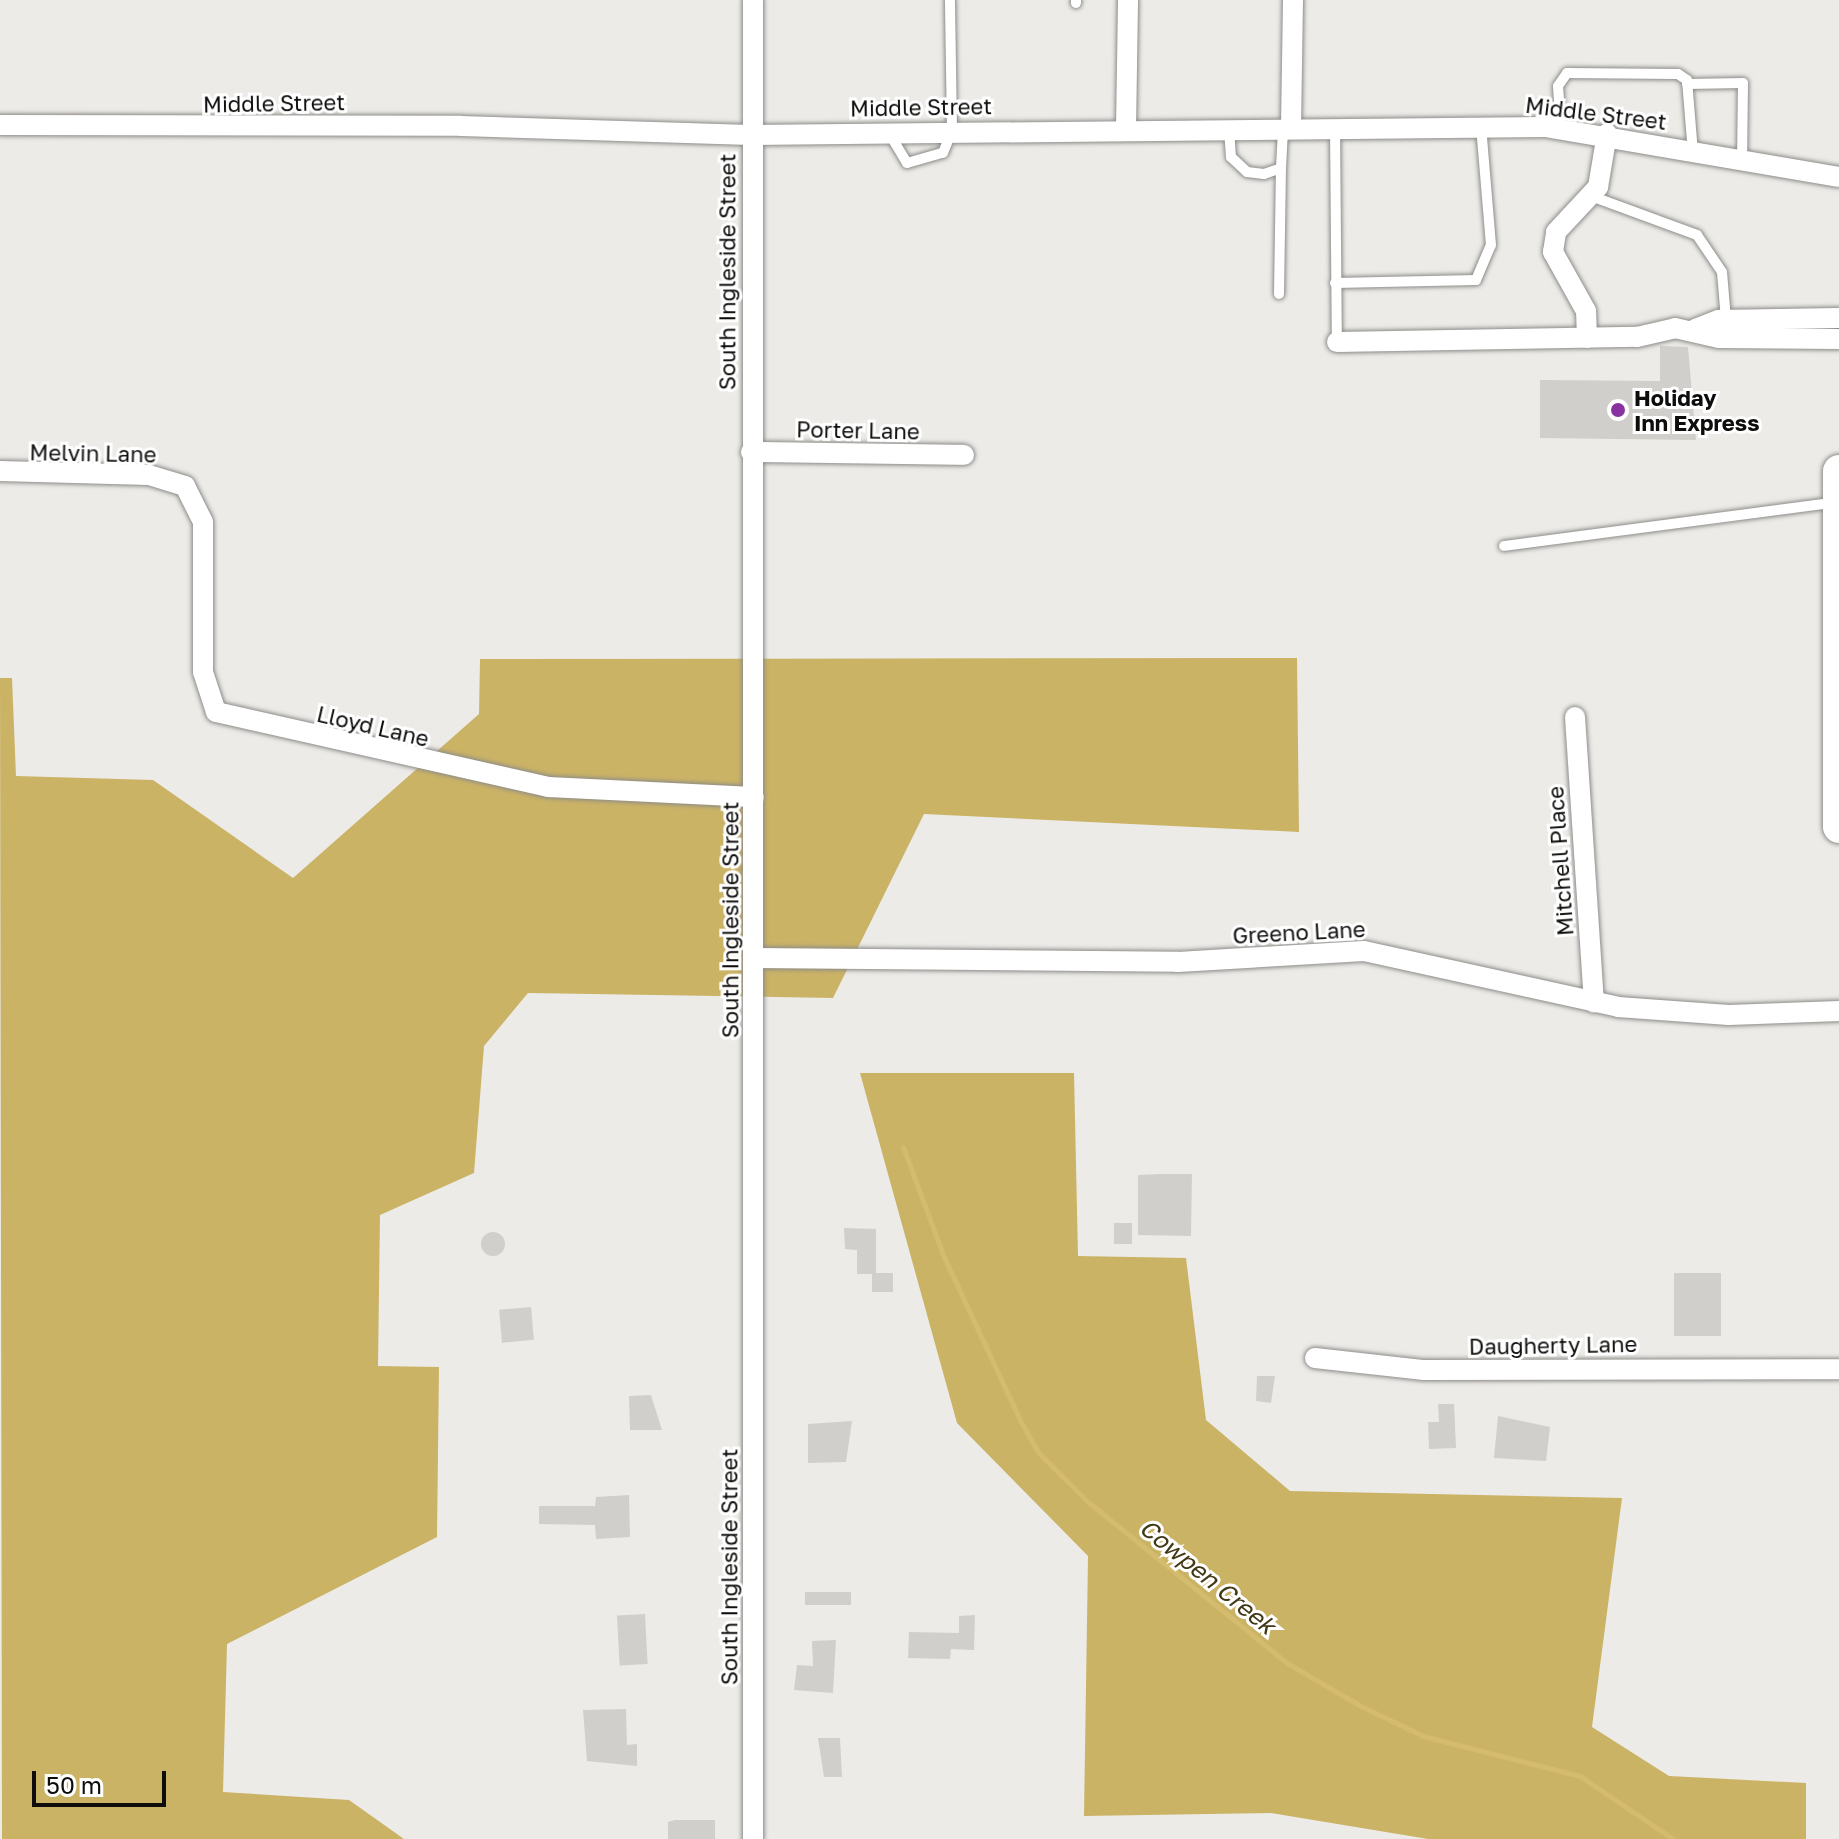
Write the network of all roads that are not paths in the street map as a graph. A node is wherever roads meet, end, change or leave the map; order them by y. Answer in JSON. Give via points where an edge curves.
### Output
{"nodes":[{"id":1,"x":753,"y":0,"type":"edge"},
{"id":2,"x":950,"y":0,"type":"edge"},
{"id":3,"x":1128,"y":0,"type":"edge"},
{"id":4,"x":1293,"y":0,"type":"edge"},
{"id":5,"x":1687,"y":84,"type":"junction"},
{"id":6,"x":0,"y":125,"type":"edge"},
{"id":7,"x":1335,"y":126,"type":"junction"},
{"id":8,"x":1481,"y":126,"type":"junction"},
{"id":9,"x":1229,"y":127,"type":"junction"},
{"id":10,"x":1287,"y":127,"type":"junction"},
{"id":11,"x":1126,"y":129,"type":"junction"},
{"id":12,"x":1561,"y":129,"type":"junction"},
{"id":13,"x":952,"y":131,"type":"junction"},
{"id":14,"x":889,"y":132,"type":"junction"},
{"id":15,"x":1607,"y":134,"type":"junction"},
{"id":16,"x":751,"y":135,"type":"junction"},
{"id":17,"x":1693,"y":153,"type":"junction"},
{"id":18,"x":1742,"y":166,"type":"junction"},
{"id":19,"x":1281,"y":168,"type":"junction"},
{"id":20,"x":1839,"y":177,"type":"edge"},
{"id":21,"x":1591,"y":196,"type":"junction"},
{"id":22,"x":1335,"y":283,"type":"junction"},
{"id":23,"x":1279,"y":294,"type":"dead end"},
{"id":24,"x":1839,"y":318,"type":"edge"},
{"id":25,"x":1726,"y":320,"type":"junction"},
{"id":26,"x":1695,"y":329,"type":"junction"},
{"id":27,"x":1587,"y":338,"type":"junction"},
{"id":28,"x":1839,"y":339,"type":"edge"},
{"id":29,"x":1337,"y":342,"type":"joint"},
{"id":30,"x":751,"y":452,"type":"junction"},
{"id":31,"x":964,"y":455,"type":"dead end"},
{"id":32,"x":0,"y":471,"type":"edge"},
{"id":33,"x":1839,"y":471,"type":"edge"},
{"id":34,"x":185,"y":486,"type":"joint"},
{"id":35,"x":1839,"y":501,"type":"edge"},
{"id":36,"x":1504,"y":546,"type":"dead end"},
{"id":37,"x":1838,"y":599,"type":"edge"},
{"id":38,"x":1575,"y":717,"type":"dead end"},
{"id":39,"x":754,"y":797,"type":"junction"},
{"id":40,"x":1839,"y":827,"type":"edge"},
{"id":41,"x":755,"y":958,"type":"junction"},
{"id":42,"x":1594,"y":1002,"type":"junction"},
{"id":43,"x":1839,"y":1011,"type":"edge"},
{"id":44,"x":1315,"y":1358,"type":"dead end"},
{"id":45,"x":1839,"y":1369,"type":"edge"},
{"id":46,"x":753,"y":1839,"type":"edge"}],
"edges":[{"from":1,"to":16,"type":"street","name":"South Ingleside Street"},
{"from":2,"to":13,"type":"lane"},
{"from":3,"to":11,"type":"street"},
{"from":4,"to":10,"type":"street"},
{"from":5,"to":12,"type":"lane","via":[[1678,74],[1567,73],[1558,86]]},
{"from":5,"to":17,"type":"lane"},
{"from":5,"to":18,"type":"lane","via":[[1743,83]]},
{"from":6,"to":16,"type":"street","name":"Middle Street","via":[[477,126]]},
{"from":7,"to":8,"type":"street","name":"Middle Street"},
{"from":7,"to":10,"type":"street","name":"Middle Street"},
{"from":7,"to":22,"type":"lane"},
{"from":8,"to":12,"type":"street","name":"Middle Street"},
{"from":8,"to":22,"type":"lane","via":[[1491,245],[1476,280]]},
{"from":9,"to":10,"type":"street","name":"Middle Street"},
{"from":9,"to":11,"type":"street","name":"Middle Street"},
{"from":9,"to":19,"type":"lane","via":[[1231,157],[1247,172]]},
{"from":10,"to":19,"type":"lane"},
{"from":11,"to":13,"type":"street","name":"Middle Street"},
{"from":12,"to":15,"type":"street","name":"Middle Street"},
{"from":13,"to":14,"type":"street","name":"Middle Street"},
{"from":13,"to":14,"type":"lane","via":[[943,153],[907,163]]},
{"from":14,"to":16,"type":"street","name":"Middle Street"},
{"from":15,"to":17,"type":"street","name":"Middle Street"},
{"from":15,"to":21,"type":"street"},
{"from":16,"to":30,"type":"street","name":"South Ingleside Street"},
{"from":17,"to":18,"type":"street","name":"Middle Street"},
{"from":18,"to":20,"type":"street","name":"Middle Street"},
{"from":19,"to":23,"type":"lane"},
{"from":21,"to":25,"type":"lane","via":[[1697,235],[1722,272]]},
{"from":21,"to":27,"type":"street","via":[[1556,232],[1553,252],[1586,311]]},
{"from":22,"to":29,"type":"lane"},
{"from":24,"to":25,"type":"street"},
{"from":25,"to":26,"type":"street"},
{"from":26,"to":27,"type":"street"},
{"from":26,"to":28,"type":"street","via":[[1719,338]]},
{"from":27,"to":29,"type":"street"},
{"from":30,"to":31,"type":"street","name":"Porter Lane"},
{"from":30,"to":39,"type":"street","name":"South Ingleside Street"},
{"from":32,"to":34,"type":"street","name":"Melvin Lane","via":[[149,475]]},
{"from":33,"to":35,"type":"main road"},
{"from":34,"to":39,"type":"street","name":"Lloyd Lane","via":[[203,522],[203,672],[216,712],[548,787]]},
{"from":35,"to":36,"type":"lane"},
{"from":35,"to":37,"type":"main road"},
{"from":37,"to":40,"type":"main road"},
{"from":38,"to":42,"type":"street","name":"Mitchell Place"},
{"from":39,"to":41,"type":"street","name":"South Ingleside Street"},
{"from":41,"to":42,"type":"street","name":"Greeno Lane","via":[[1178,962],[1364,951]]},
{"from":41,"to":46,"type":"street","name":"South Ingleside Street"},
{"from":42,"to":43,"type":"street","name":"Greeno Lane","via":[[1691,1014]]},
{"from":44,"to":45,"type":"street","name":"Daugherty Lane","via":[[1424,1370]]}]}
